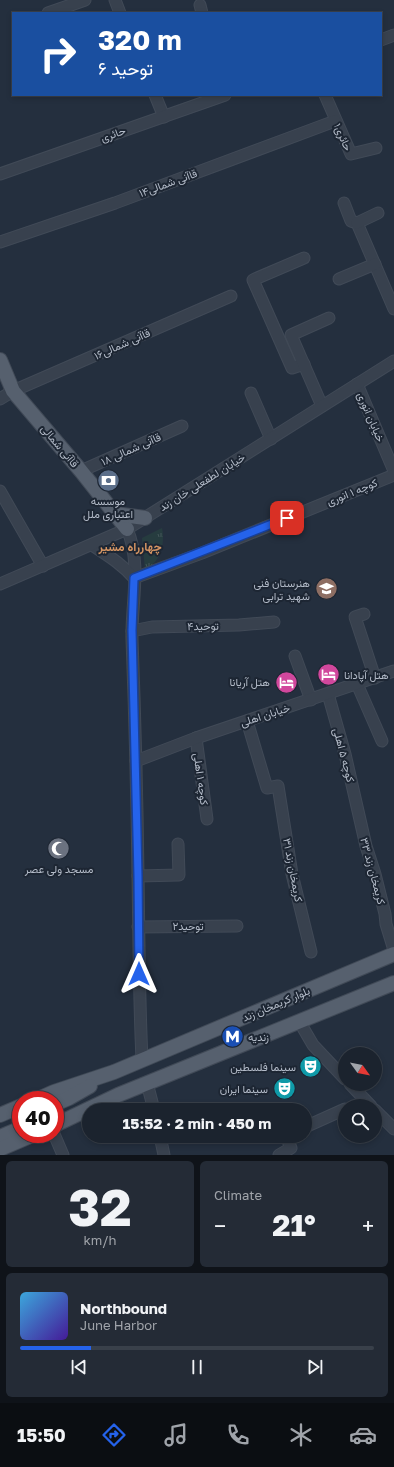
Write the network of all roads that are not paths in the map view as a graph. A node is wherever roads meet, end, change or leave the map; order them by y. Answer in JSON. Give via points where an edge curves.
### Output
{"nodes":[{"id":1,"x":84,"y":0,"type":"edge"},
{"id":2,"x":115,"y":0,"type":"edge"},
{"id":3,"x":51,"y":12,"type":"edge"},
{"id":4,"x":120,"y":12,"type":"edge"},
{"id":5,"x":394,"y":35,"type":"edge"},
{"id":6,"x":382,"y":40,"type":"edge"},
{"id":7,"x":155,"y":96,"type":"edge"},
{"id":8,"x":222,"y":96,"type":"edge"},
{"id":9,"x":325,"y":96,"type":"edge"},
{"id":10,"x":164,"y":116,"type":"junction"},
{"id":11,"x":335,"y":121,"type":"junction"},
{"id":12,"x":376,"y":148,"type":"dead end"},
{"id":13,"x":0,"y":174,"type":"edge"},
{"id":14,"x":344,"y":203,"type":"dead end"},
{"id":15,"x":378,"y":214,"type":"dead end"},
{"id":16,"x":357,"y":223,"type":"junction"},
{"id":17,"x":0,"y":242,"type":"edge"},
{"id":18,"x":304,"y":258,"type":"dead end"},
{"id":19,"x":375,"y":264,"type":"junction"},
{"id":20,"x":339,"y":279,"type":"dead end"},
{"id":21,"x":231,"y":296,"type":"dead end"},
{"id":22,"x":394,"y":309,"type":"edge"},
{"id":23,"x":328,"y":318,"type":"dead end"},
{"id":24,"x":0,"y":360,"type":"edge"},
{"id":25,"x":394,"y":361,"type":"edge"},
{"id":26,"x":304,"y":364,"type":"junction"},
{"id":27,"x":357,"y":384,"type":"junction"},
{"id":28,"x":13,"y":391,"type":"junction"},
{"id":29,"x":251,"y":393,"type":"dead end"},
{"id":30,"x":0,"y":399,"type":"edge"},
{"id":31,"x":322,"y":406,"type":"junction"},
{"id":32,"x":182,"y":426,"type":"dead end"},
{"id":33,"x":271,"y":439,"type":"junction"},
{"id":34,"x":80,"y":471,"type":"junction"},
{"id":35,"x":394,"y":471,"type":"edge"},
{"id":36,"x":394,"y":475,"type":"edge"},
{"id":37,"x":0,"y":491,"type":"edge"},
{"id":38,"x":115,"y":514,"type":"junction"},
{"id":39,"x":145,"y":518,"type":"junction"},
{"id":40,"x":127,"y":529,"type":"junction"},
{"id":41,"x":92,"y":545,"type":"junction"},
{"id":42,"x":43,"y":566,"type":"junction"},
{"id":43,"x":134,"y":578,"type":"junction"},
{"id":44,"x":0,"y":584,"type":"edge"},
{"id":45,"x":364,"y":614,"type":"dead end"},
{"id":46,"x":274,"y":622,"type":"dead end"},
{"id":47,"x":132,"y":630,"type":"junction"},
{"id":48,"x":295,"y":656,"type":"dead end"},
{"id":49,"x":394,"y":671,"type":"edge"},
{"id":50,"x":375,"y":678,"type":"junction"},
{"id":51,"x":357,"y":684,"type":"junction"},
{"id":52,"x":328,"y":694,"type":"junction"},
{"id":53,"x":311,"y":700,"type":"junction"},
{"id":54,"x":247,"y":721,"type":"junction"},
{"id":55,"x":196,"y":738,"type":"junction"},
{"id":56,"x":382,"y":741,"type":"dead end"},
{"id":57,"x":136,"y":761,"type":"junction"},
{"id":58,"x":359,"y":815,"type":"joint"},
{"id":59,"x":207,"y":819,"type":"dead end"},
{"id":60,"x":178,"y":844,"type":"dead end"},
{"id":61,"x":138,"y":876,"type":"junction"},
{"id":62,"x":237,"y":926,"type":"dead end"},
{"id":63,"x":138,"y":927,"type":"junction"},
{"id":64,"x":394,"y":950,"type":"edge"},
{"id":65,"x":311,"y":952,"type":"dead end"},
{"id":66,"x":394,"y":954,"type":"edge"},
{"id":67,"x":394,"y":983,"type":"edge"},
{"id":68,"x":299,"y":1021,"type":"junction"},
{"id":69,"x":142,"y":1059,"type":"junction"},
{"id":70,"x":114,"y":1072,"type":"junction"},
{"id":71,"x":338,"y":1072,"type":"edge"},
{"id":72,"x":147,"y":1083,"type":"junction"},
{"id":73,"x":57,"y":1091,"type":"edge"},
{"id":74,"x":357,"y":1091,"type":"edge"},
{"id":75,"x":118,"y":1095,"type":"junction"},
{"id":76,"x":364,"y":1099,"type":"edge"},
{"id":77,"x":64,"y":1100,"type":"edge"},
{"id":78,"x":152,"y":1103,"type":"edge"},
{"id":79,"x":12,"y":1110,"type":"edge"},
{"id":80,"x":64,"y":1110,"type":"edge"},
{"id":81,"x":338,"y":1112,"type":"edge"},
{"id":82,"x":0,"y":1115,"type":"edge"},
{"id":83,"x":382,"y":1117,"type":"edge"},
{"id":84,"x":64,"y":1121,"type":"edge"},
{"id":85,"x":12,"y":1122,"type":"edge"},
{"id":86,"x":312,"y":1124,"type":"edge"},
{"id":87,"x":0,"y":1127,"type":"edge"},
{"id":88,"x":394,"y":1129,"type":"edge"},
{"id":89,"x":12,"y":1132,"type":"edge"},
{"id":90,"x":0,"y":1137,"type":"edge"},
{"id":91,"x":14,"y":1143,"type":"edge"},
{"id":92,"x":58,"y":1143,"type":"edge"},
{"id":93,"x":161,"y":1143,"type":"edge"},
{"id":94,"x":289,"y":1143,"type":"edge"},
{"id":95,"x":0,"y":1149,"type":"edge"},
{"id":96,"x":63,"y":1155,"type":"edge"},
{"id":97,"x":164,"y":1155,"type":"edge"},
{"id":98,"x":279,"y":1155,"type":"edge"}],
"edges":[{"from":1,"to":3,"type":"street"},
{"from":2,"to":4,"type":"street"},
{"from":5,"to":6,"type":"street"},
{"from":7,"to":10,"type":"street"},
{"from":8,"to":10,"type":"street","name":"حائری"},
{"from":9,"to":11,"type":"street","name":"حائری۱"},
{"from":10,"to":13,"type":"street","name":"حائری"},
{"from":11,"to":12,"type":"street","name":"حائری۱","via":[[351,154]]},
{"from":11,"to":17,"type":"street","name":"قاآنی شمالی۱۴","via":[[115,203]]},
{"from":14,"to":16,"type":"street","via":[[351,221]]},
{"from":15,"to":16,"type":"street"},
{"from":16,"to":19,"type":"street"},
{"from":18,"to":26,"type":"street","via":[[253,280],[292,368]]},
{"from":19,"to":20,"type":"street"},
{"from":19,"to":22,"type":"street"},
{"from":21,"to":28,"type":"street","name":"قاآنی شمالی۱۶"},
{"from":23,"to":26,"type":"street","via":[[291,335]]},
{"from":24,"to":28,"type":"main road","name":"قاآنی شمالی"},
{"from":25,"to":27,"type":"street","name":"خیابان لطفعلی خان زند"},
{"from":26,"to":31,"type":"street"},
{"from":27,"to":31,"type":"street","name":"خیابان لطفعلی خان زند"},
{"from":27,"to":35,"type":"street","name":"خیابان انوری"},
{"from":28,"to":30,"type":"street","name":"قاآنی شمالی۱۶"},
{"from":28,"to":34,"type":"main road","name":"قاآنی شمالی"},
{"from":29,"to":33,"type":"street"},
{"from":31,"to":33,"type":"street","name":"خیابان لطفعلی خان زند"},
{"from":32,"to":34,"type":"street","name":"۱۸ قاآنی شمالی"},
{"from":33,"to":39,"type":"street","name":"خیابان لطفعلی خان زند"},
{"from":34,"to":38,"type":"main road","name":"قاآنی شمالی"},
{"from":36,"to":43,"type":"street","name":"کوچه ۱ انوری"},
{"from":37,"to":42,"type":"street"},
{"from":38,"to":39,"type":"main road"},
{"from":38,"to":40,"type":"main road","name":"قاآنی شمالی"},
{"from":39,"to":40,"type":"street","name":"خیابان لطفعلی خان زند"},
{"from":40,"to":41,"type":"street","name":"خیابان لطفعلی خان زند"},
{"from":40,"to":43,"type":"street","via":[[135,565]]},
{"from":41,"to":42,"type":"street","name":"خیابان لطفعلی خان زند"},
{"from":41,"to":43,"type":"street","via":[[127,569]]},
{"from":42,"to":44,"type":"street","name":"خیابان لطفعلی خان زند"},
{"from":43,"to":47,"type":"street"},
{"from":45,"to":50,"type":"street","via":[[355,617]]},
{"from":46,"to":47,"type":"street","name":"توحید۴"},
{"from":47,"to":57,"type":"street"},
{"from":48,"to":53,"type":"street"},
{"from":49,"to":50,"type":"street","name":"خیابان اهلی"},
{"from":50,"to":51,"type":"street","name":"خیابان اهلی"},
{"from":51,"to":52,"type":"street","name":"خیابان اهلی"},
{"from":51,"to":56,"type":"street"},
{"from":52,"to":53,"type":"street","name":"خیابان اهلی"},
{"from":52,"to":58,"type":"street","name":"کوچه ۵ اهلی"},
{"from":53,"to":54,"type":"street","name":"خیابان اهلی"},
{"from":54,"to":55,"type":"street","name":"خیابان اهلی"},
{"from":54,"to":65,"type":"street","name":"کریمخان زند ۳۱","via":[[267,788],[278,786],[292,874]]},
{"from":55,"to":57,"type":"street","name":"خیابان اهلی"},
{"from":55,"to":59,"type":"street","name":"کوچه ۱ اهلی"},
{"from":57,"to":61,"type":"street"},
{"from":58,"to":64,"type":"street","name":"کریمخان زند ۳۳"},
{"from":60,"to":61,"type":"street","via":[[179,875]]},
{"from":61,"to":63,"type":"street"},
{"from":62,"to":63,"type":"street","name":"توحید۲"},
{"from":63,"to":69,"type":"street"},
{"from":66,"to":69,"type":"main road","name":"بلوار کریمخان زند"},
{"from":67,"to":68,"type":"main road"},
{"from":68,"to":71,"type":"street","via":[[313,1045]]},
{"from":68,"to":72,"type":"main road"},
{"from":69,"to":70,"type":"main road","name":"بلوار کریمخان زند"},
{"from":70,"to":73,"type":"main road","name":"بلوار کریمخان زند"},
{"from":70,"to":77,"type":"main road","name":"بلوار کریمخان زند"},
{"from":72,"to":75,"type":"main road"},
{"from":72,"to":78,"type":"street"},
{"from":74,"to":76,"type":"street"},
{"from":75,"to":80,"type":"main road"},
{"from":75,"to":84,"type":"main road"},
{"from":79,"to":82,"type":"main road"},
{"from":81,"to":86,"type":"street"},
{"from":83,"to":88,"type":"street"},
{"from":85,"to":87,"type":"main road"},
{"from":89,"to":90,"type":"main road"},
{"from":91,"to":95,"type":"main road"},
{"from":92,"to":96,"type":"street"},
{"from":93,"to":97,"type":"street"},
{"from":94,"to":98,"type":"street","via":[[291,1148]]}]}
